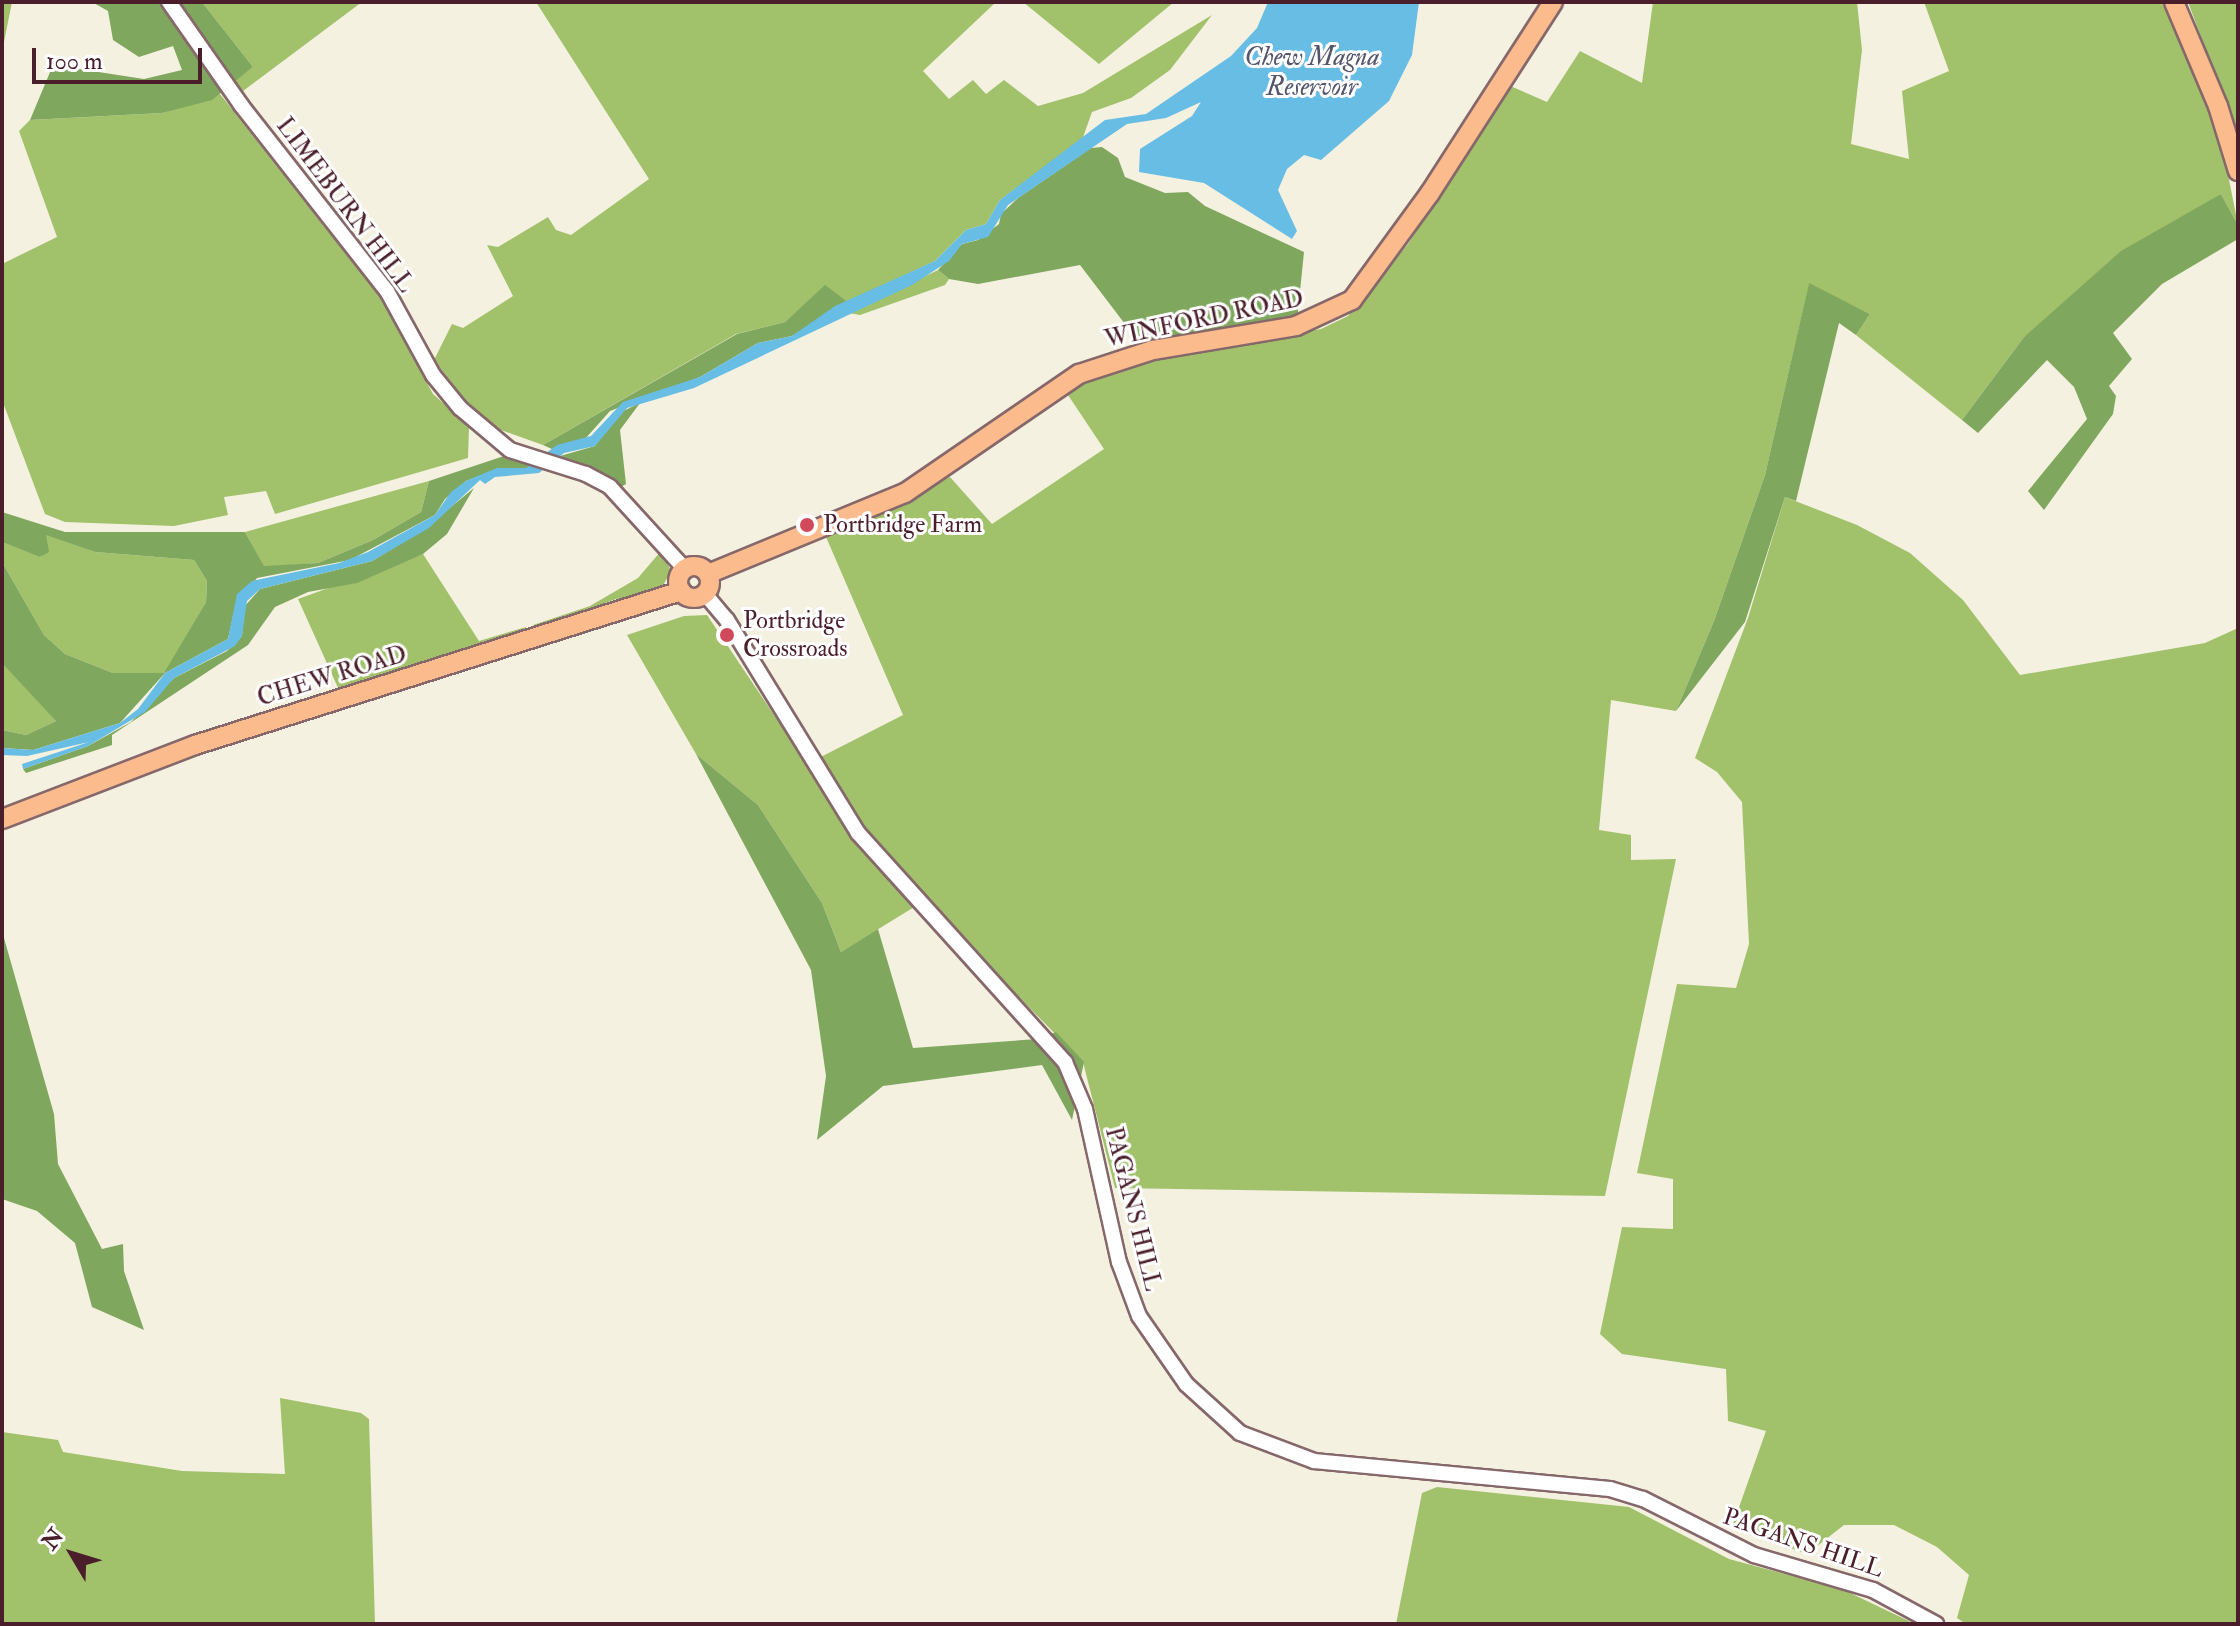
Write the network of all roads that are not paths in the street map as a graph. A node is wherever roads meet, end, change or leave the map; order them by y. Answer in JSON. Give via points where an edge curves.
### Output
{"nodes":[{"id":1,"x":169,"y":2,"type":"edge"},
{"id":2,"x":1553,"y":2,"type":"edge"},
{"id":3,"x":2174,"y":2,"type":"edge"},
{"id":4,"x":2238,"y":171,"type":"edge"},
{"id":5,"x":685,"y":569,"type":"junction"},
{"id":6,"x":708,"y":574,"type":"junction"},
{"id":7,"x":681,"y":591,"type":"junction"},
{"id":8,"x":705,"y":594,"type":"junction"},
{"id":9,"x":2,"y":819,"type":"edge"},
{"id":10,"x":1936,"y":1624,"type":"edge"}],
"edges":[{"from":1,"to":5,"type":"street","name":"LIMEBURN HILL","via":[[241,105],[387,291],[433,375],[460,408],[510,450],[610,487]]},
{"from":2,"to":6,"type":"main road","name":"WINFORD ROAD","via":[[1384,259],[1343,305],[1296,326],[1153,350],[1079,374],[905,493]]},
{"from":3,"to":4,"type":"main road","via":[[2218,106]]},
{"from":5,"to":6,"type":"main road","via":[[697,566]]},
{"from":5,"to":7,"type":"main road","via":[[678,581]]},
{"from":6,"to":8,"type":"main road"},
{"from":7,"to":8,"type":"main road","via":[[692,598]]},
{"from":7,"to":9,"type":"main road","name":"CHEW ROAD","via":[[195,745]]},
{"from":8,"to":10,"type":"street","name":"PAGANS HILL","via":[[748,652],[858,833],[1065,1062],[1085,1109],[1119,1262],[1139,1316],[1186,1384],[1240,1433],[1314,1461],[1632,1495],[1754,1555],[1873,1590]]}]}
